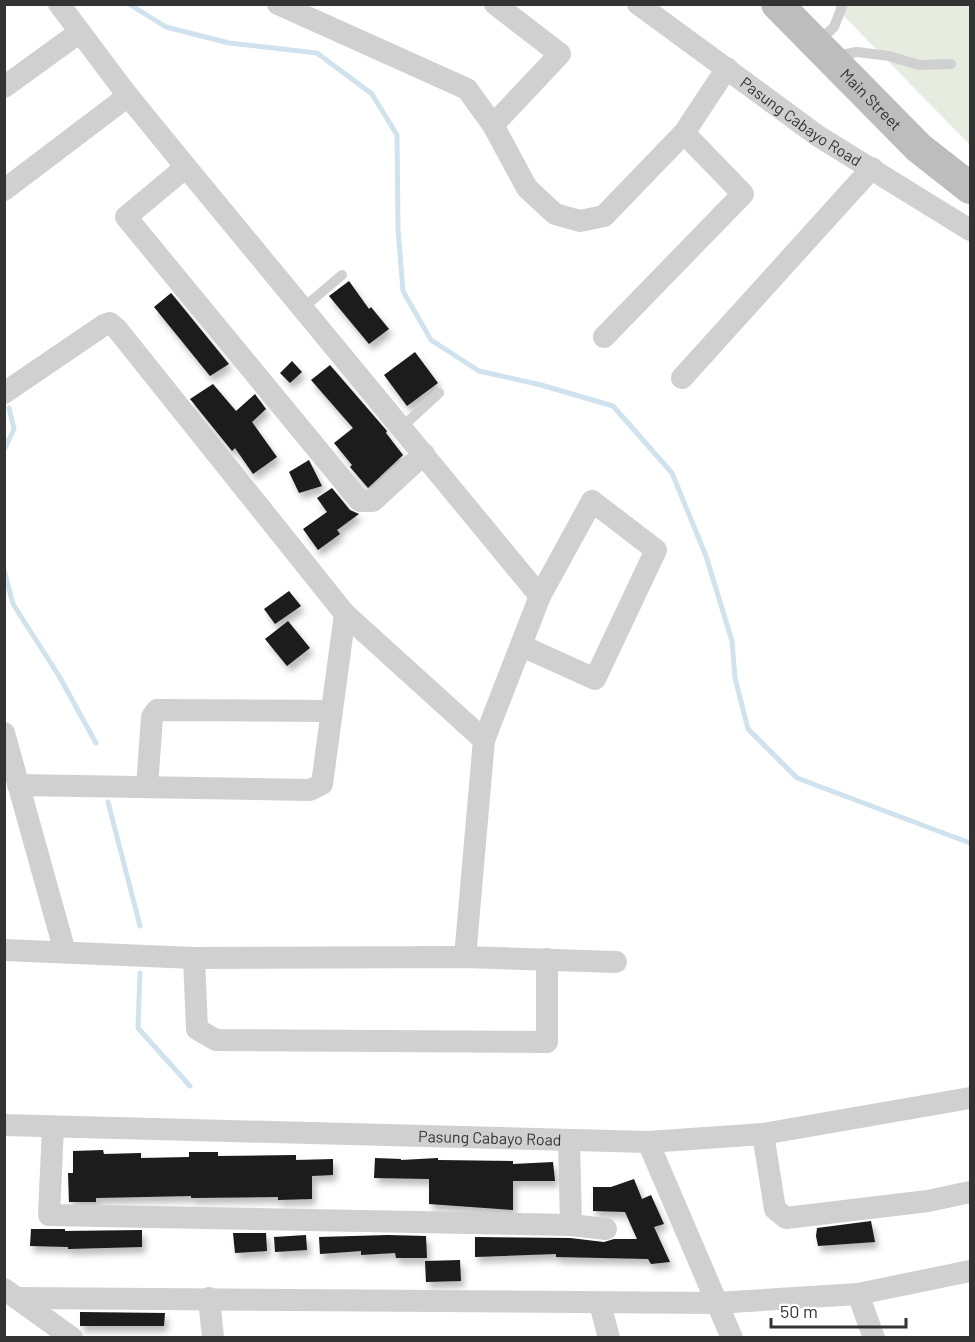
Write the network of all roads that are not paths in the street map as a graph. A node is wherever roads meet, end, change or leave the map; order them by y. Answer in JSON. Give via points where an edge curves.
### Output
{"nodes":[{"id":1,"x":59,"y":4,"type":"edge"},
{"id":2,"x":278,"y":4,"type":"edge"},
{"id":3,"x":495,"y":4,"type":"edge"},
{"id":4,"x":638,"y":4,"type":"edge"},
{"id":5,"x":777,"y":4,"type":"edge"},
{"id":6,"x":843,"y":4,"type":"edge"},
{"id":7,"x":80,"y":32,"type":"junction"},
{"id":8,"x":822,"y":51,"type":"junction"},
{"id":9,"x":951,"y":64,"type":"dead end"},
{"id":10,"x":728,"y":68,"type":"junction"},
{"id":11,"x":4,"y":87,"type":"edge"},
{"id":12,"x":128,"y":96,"type":"junction"},
{"id":13,"x":493,"y":125,"type":"junction"},
{"id":14,"x":684,"y":133,"type":"junction"},
{"id":15,"x":186,"y":167,"type":"junction"},
{"id":16,"x":872,"y":168,"type":"junction"},
{"id":17,"x":970,"y":188,"type":"edge"},
{"id":18,"x":4,"y":190,"type":"edge"},
{"id":19,"x":970,"y":230,"type":"edge"},
{"id":20,"x":342,"y":275,"type":"dead end"},
{"id":21,"x":303,"y":308,"type":"junction"},
{"id":22,"x":604,"y":337,"type":"dead end"},
{"id":23,"x":682,"y":378,"type":"dead end"},
{"id":24,"x":4,"y":393,"type":"edge"},
{"id":25,"x":439,"y":393,"type":"dead end"},
{"id":26,"x":402,"y":427,"type":"junction"},
{"id":27,"x":424,"y":454,"type":"junction"},
{"id":28,"x":540,"y":596,"type":"junction"},
{"id":29,"x":345,"y":614,"type":"junction"},
{"id":30,"x":522,"y":646,"type":"junction"},
{"id":31,"x":332,"y":711,"type":"junction"},
{"id":32,"x":4,"y":733,"type":"edge"},
{"id":33,"x":484,"y":740,"type":"junction"},
{"id":34,"x":18,"y":785,"type":"junction"},
{"id":35,"x":147,"y":787,"type":"junction"},
{"id":36,"x":4,"y":950,"type":"edge"},
{"id":37,"x":65,"y":952,"type":"junction"},
{"id":38,"x":465,"y":957,"type":"junction"},
{"id":39,"x":194,"y":958,"type":"junction"},
{"id":40,"x":547,"y":959,"type":"junction"},
{"id":41,"x":616,"y":962,"type":"dead end"},
{"id":42,"x":970,"y":1098,"type":"edge"},
{"id":43,"x":4,"y":1125,"type":"edge"},
{"id":44,"x":53,"y":1127,"type":"junction"},
{"id":45,"x":763,"y":1134,"type":"junction"},
{"id":46,"x":569,"y":1141,"type":"junction"},
{"id":47,"x":648,"y":1142,"type":"junction"},
{"id":48,"x":970,"y":1192,"type":"edge"},
{"id":49,"x":572,"y":1225,"type":"junction"},
{"id":50,"x":606,"y":1229,"type":"dead end"},
{"id":51,"x":970,"y":1271,"type":"edge"},
{"id":52,"x":11,"y":1294,"type":"edge"},
{"id":53,"x":858,"y":1294,"type":"junction"},
{"id":54,"x":209,"y":1298,"type":"junction"},
{"id":55,"x":716,"y":1303,"type":"junction"},
{"id":56,"x":600,"y":1304,"type":"junction"},
{"id":57,"x":72,"y":1338,"type":"edge"},
{"id":58,"x":213,"y":1338,"type":"edge"},
{"id":59,"x":609,"y":1338,"type":"edge"},
{"id":60,"x":732,"y":1338,"type":"edge"},
{"id":61,"x":874,"y":1338,"type":"edge"}],
"edges":[{"from":1,"to":7,"type":"street"},
{"from":2,"to":13,"type":"street","via":[[467,89]]},
{"from":3,"to":13,"type":"street","via":[[560,54]]},
{"from":4,"to":10,"type":"street","name":"Pasung Cabayo Road"},
{"from":5,"to":8,"type":"street","name":"Main Street"},
{"from":6,"to":8,"type":"lane"},
{"from":7,"to":11,"type":"street"},
{"from":7,"to":12,"type":"street"},
{"from":8,"to":9,"type":"lane","via":[[889,56],[919,65]]},
{"from":8,"to":17,"type":"street","name":"Main Street","via":[[919,148]]},
{"from":10,"to":14,"type":"street"},
{"from":10,"to":16,"type":"street","name":"Pasung Cabayo Road","via":[[818,136]]},
{"from":12,"to":15,"type":"street"},
{"from":12,"to":18,"type":"street"},
{"from":13,"to":14,"type":"street","via":[[527,189],[555,214],[580,221],[604,216]]},
{"from":14,"to":22,"type":"street","via":[[743,194]]},
{"from":15,"to":21,"type":"street"},
{"from":15,"to":27,"type":"street","via":[[126,217],[360,501],[373,501]]},
{"from":16,"to":19,"type":"street","name":"Pasung Cabayo Road"},
{"from":16,"to":23,"type":"street"},
{"from":20,"to":21,"type":"lane"},
{"from":21,"to":26,"type":"street"},
{"from":24,"to":29,"type":"street","via":[[110,323]]},
{"from":25,"to":26,"type":"lane"},
{"from":26,"to":27,"type":"street"},
{"from":27,"to":28,"type":"street"},
{"from":28,"to":30,"type":"street"},
{"from":28,"to":30,"type":"street","via":[[592,501],[656,550],[595,679]]},
{"from":29,"to":31,"type":"street"},
{"from":29,"to":33,"type":"street"},
{"from":30,"to":33,"type":"street"},
{"from":31,"to":35,"type":"street","via":[[322,784],[310,790]]},
{"from":31,"to":35,"type":"street","via":[[157,710],[152,717]]},
{"from":32,"to":34,"type":"street"},
{"from":33,"to":38,"type":"street"},
{"from":34,"to":35,"type":"street"},
{"from":34,"to":37,"type":"street"},
{"from":36,"to":37,"type":"street"},
{"from":37,"to":39,"type":"street"},
{"from":38,"to":39,"type":"street"},
{"from":38,"to":40,"type":"street"},
{"from":39,"to":40,"type":"street","via":[[197,1029],[216,1040],[547,1042]]},
{"from":40,"to":41,"type":"street"},
{"from":42,"to":45,"type":"street","name":"Pasung Cabayo Road"},
{"from":43,"to":44,"type":"street","name":"Pasung Cabayo Road"},
{"from":44,"to":46,"type":"street","name":"Pasung Cabayo Road"},
{"from":44,"to":49,"type":"street","via":[[49,1215]]},
{"from":45,"to":47,"type":"street","name":"Pasung Cabayo Road"},
{"from":45,"to":48,"type":"street","via":[[775,1209],[786,1218],[928,1201]]},
{"from":46,"to":47,"type":"street","name":"Pasung Cabayo Road"},
{"from":46,"to":49,"type":"street"},
{"from":47,"to":55,"type":"street"},
{"from":49,"to":50,"type":"street"},
{"from":51,"to":53,"type":"street"},
{"from":52,"to":54,"type":"street"},
{"from":52,"to":57,"type":"street"},
{"from":53,"to":55,"type":"street"},
{"from":53,"to":61,"type":"street"},
{"from":54,"to":56,"type":"street"},
{"from":54,"to":58,"type":"street"},
{"from":55,"to":56,"type":"street"},
{"from":55,"to":60,"type":"street"},
{"from":56,"to":59,"type":"street"}]}
